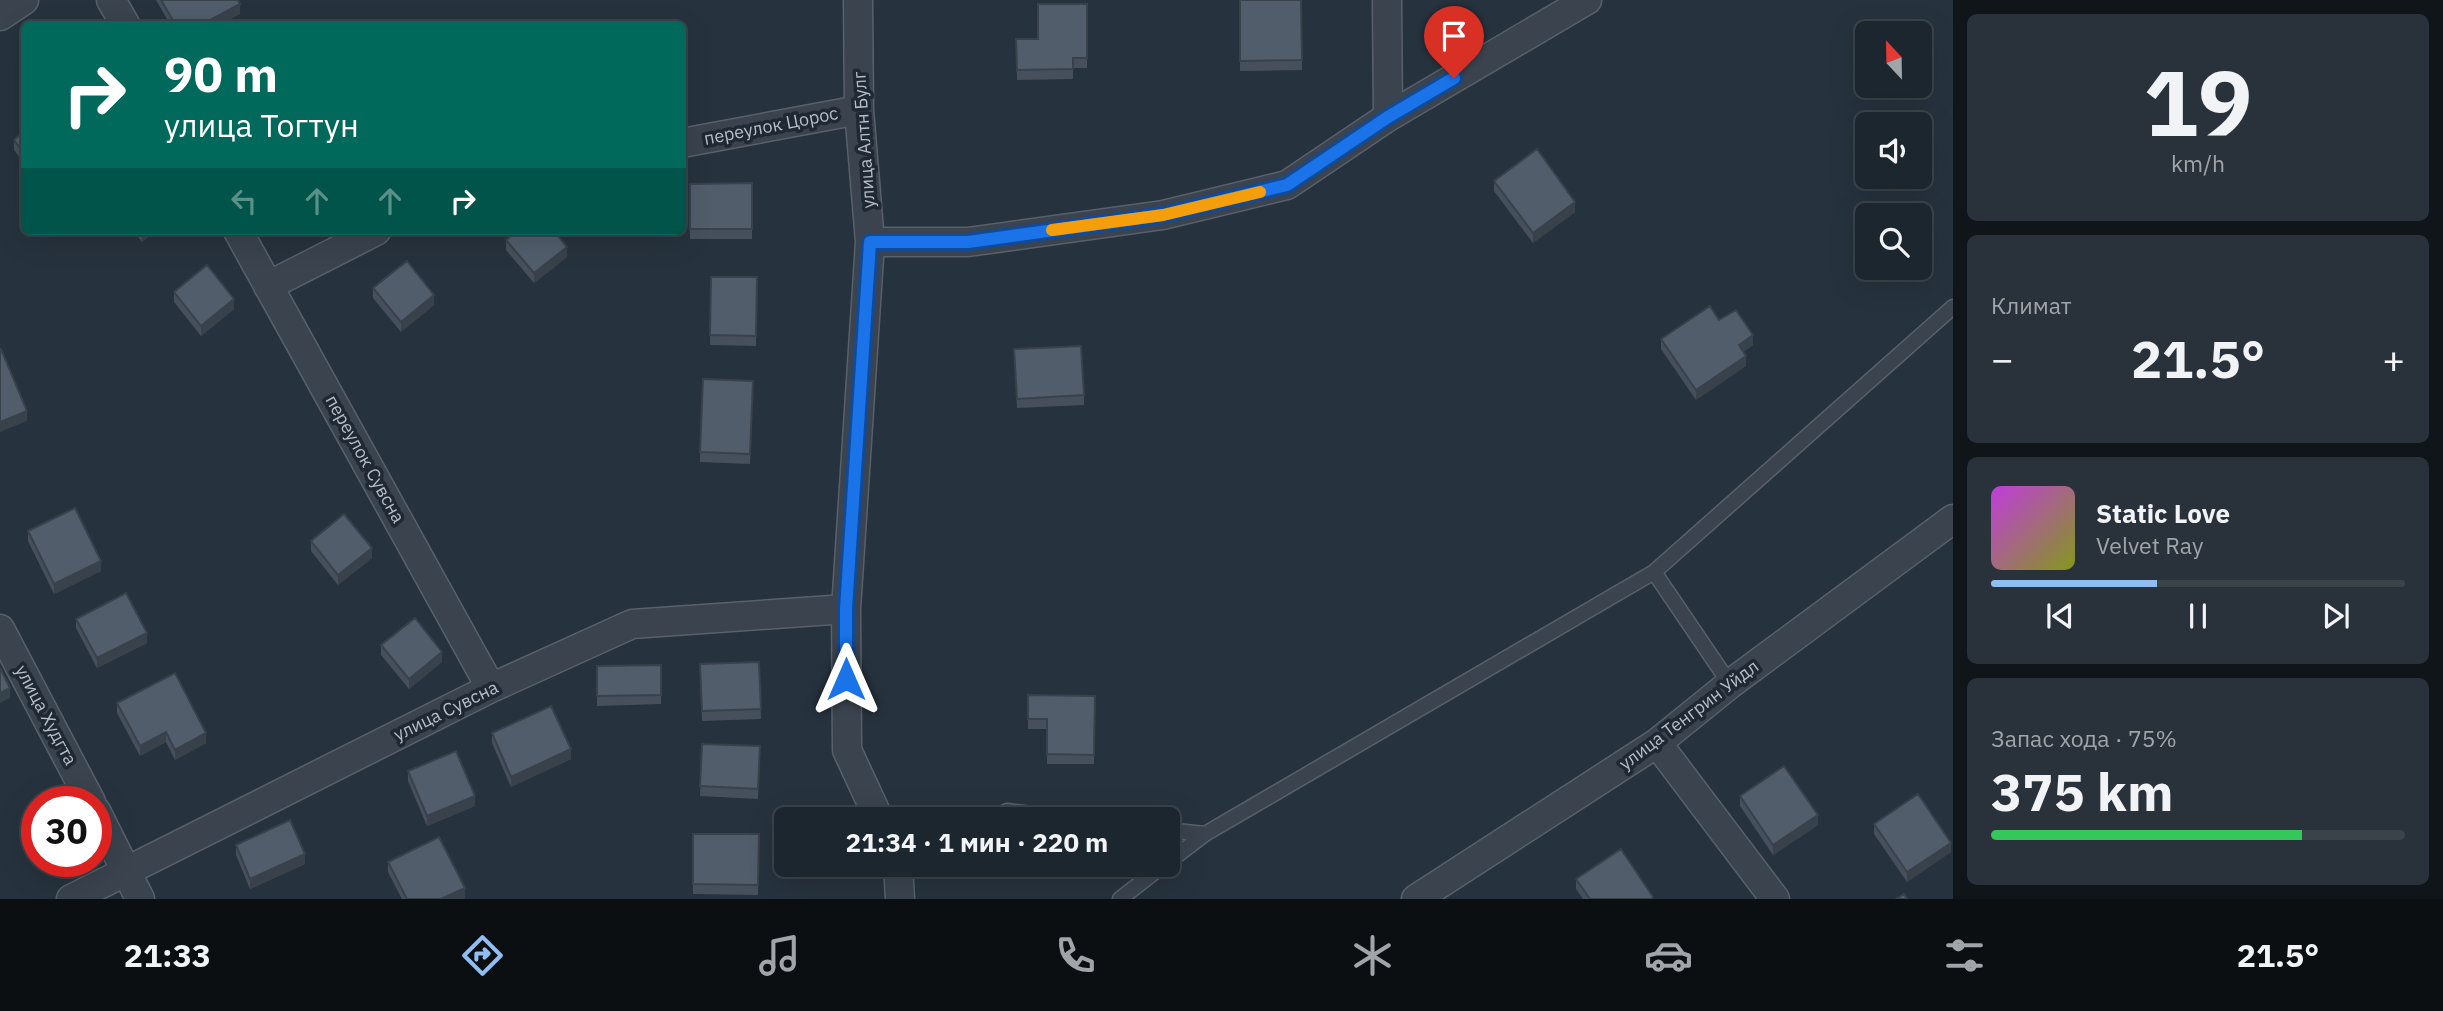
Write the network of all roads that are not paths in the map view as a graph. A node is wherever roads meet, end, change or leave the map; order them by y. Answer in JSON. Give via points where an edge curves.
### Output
{"nodes":[{"id":1,"x":24,"y":0,"type":"edge"},
{"id":2,"x":111,"y":0,"type":"edge"},
{"id":3,"x":858,"y":0,"type":"edge"},
{"id":4,"x":1387,"y":0,"type":"edge"},
{"id":5,"x":1587,"y":0,"type":"edge"},
{"id":6,"x":0,"y":16,"type":"edge"},
{"id":7,"x":123,"y":21,"type":"edge"},
{"id":8,"x":859,"y":110,"type":"junction"},
{"id":9,"x":1388,"y":117,"type":"junction"},
{"id":10,"x":686,"y":142,"type":"edge"},
{"id":11,"x":240,"y":235,"type":"edge"},
{"id":12,"x":368,"y":235,"type":"edge"},
{"id":13,"x":870,"y":242,"type":"junction"},
{"id":14,"x":268,"y":286,"type":"junction"},
{"id":15,"x":1953,"y":307,"type":"edge"},
{"id":16,"x":1953,"y":519,"type":"edge"},
{"id":17,"x":1654,"y":572,"type":"junction"},
{"id":18,"x":846,"y":609,"type":"junction"},
{"id":19,"x":0,"y":629,"type":"edge"},
{"id":20,"x":1730,"y":684,"type":"junction"},
{"id":21,"x":491,"y":688,"type":"junction"},
{"id":22,"x":1657,"y":743,"type":"junction"},
{"id":23,"x":83,"y":786,"type":"edge"},
{"id":24,"x":873,"y":807,"type":"edge"},
{"id":25,"x":1180,"y":831,"type":"edge"},
{"id":26,"x":1205,"y":834,"type":"junction"},
{"id":27,"x":112,"y":841,"type":"edge"},
{"id":28,"x":1180,"y":853,"type":"edge"},
{"id":29,"x":127,"y":870,"type":"junction"},
{"id":30,"x":1149,"y":877,"type":"edge"},
{"id":31,"x":71,"y":899,"type":"edge"},
{"id":32,"x":141,"y":899,"type":"edge"},
{"id":33,"x":1120,"y":899,"type":"edge"},
{"id":34,"x":1416,"y":899,"type":"edge"},
{"id":35,"x":1775,"y":899,"type":"edge"}],
"edges":[{"from":1,"to":6,"type":"street"},
{"from":2,"to":7,"type":"street"},
{"from":3,"to":8,"type":"street","name":"улица Алтн Булг"},
{"from":4,"to":9,"type":"street"},
{"from":5,"to":9,"type":"street"},
{"from":8,"to":10,"type":"street","name":"переулок Цорос"},
{"from":8,"to":13,"type":"street","name":"улица Алтн Булг"},
{"from":9,"to":13,"type":"street","via":[[1287,185],[1163,215],[968,242]]},
{"from":11,"to":14,"type":"street","name":"переулок Сувсна"},
{"from":12,"to":14,"type":"street"},
{"from":13,"to":18,"type":"street","name":"улица Алтн Булг"},
{"from":14,"to":21,"type":"street","name":"переулок Сувсна"},
{"from":15,"to":17,"type":"lane"},
{"from":16,"to":20,"type":"street","name":"улица Тенгрин Уйдл"},
{"from":17,"to":20,"type":"lane"},
{"from":17,"to":26,"type":"lane"},
{"from":18,"to":21,"type":"street","name":"улица Сувсна","via":[[632,624]]},
{"from":18,"to":24,"type":"street","name":"улица Алтн Булг","via":[[847,750]]},
{"from":19,"to":23,"type":"street","name":"улица Худгта"},
{"from":20,"to":22,"type":"street","name":"улица Тенгрин Уйдл"},
{"from":21,"to":29,"type":"street","name":"улица Сувсна"},
{"from":22,"to":34,"type":"street","name":"улица Тенгрин Уйдл"},
{"from":22,"to":35,"type":"street"},
{"from":25,"to":26,"type":"lane"},
{"from":26,"to":28,"type":"lane"},
{"from":27,"to":29,"type":"street"},
{"from":29,"to":31,"type":"street","name":"улица Сувсна"},
{"from":29,"to":32,"type":"street"},
{"from":30,"to":33,"type":"lane"}]}
